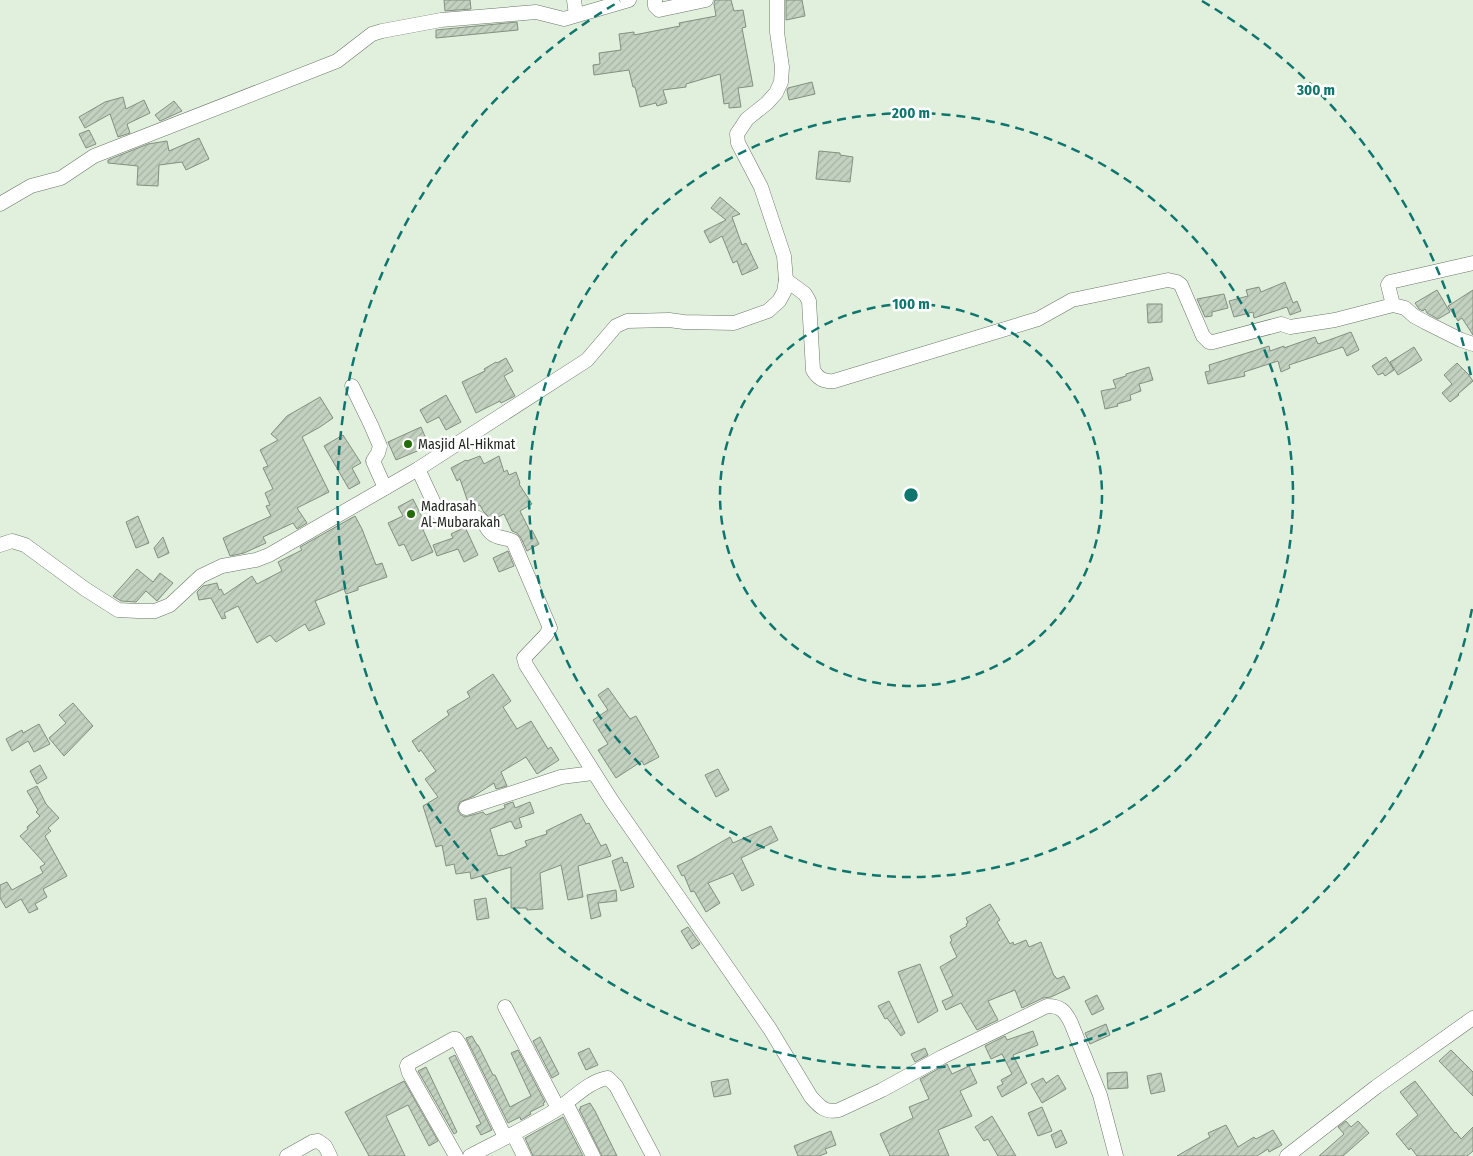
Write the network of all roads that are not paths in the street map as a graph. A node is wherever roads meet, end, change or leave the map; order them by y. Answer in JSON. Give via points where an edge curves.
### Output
{"nodes":[{"id":1,"x":574,"y":0,"type":"edge"},
{"id":2,"x":629,"y":0,"type":"edge"},
{"id":3,"x":655,"y":0,"type":"edge"},
{"id":4,"x":706,"y":0,"type":"edge"},
{"id":5,"x":777,"y":0,"type":"edge"},
{"id":6,"x":576,"y":16,"type":"junction"},
{"id":7,"x":0,"y":204,"type":"edge"},
{"id":8,"x":1473,"y":263,"type":"edge"},
{"id":9,"x":786,"y":280,"type":"junction"},
{"id":10,"x":1393,"y":305,"type":"junction"},
{"id":11,"x":1473,"y":344,"type":"edge"},
{"id":12,"x":352,"y":386,"type":"dead end"},
{"id":13,"x":418,"y":469,"type":"junction"},
{"id":14,"x":386,"y":488,"type":"junction"},
{"id":15,"x":0,"y":544,"type":"edge"},
{"id":16,"x":593,"y":773,"type":"junction"},
{"id":17,"x":466,"y":808,"type":"dead end"},
{"id":18,"x":505,"y":1007,"type":"dead end"},
{"id":19,"x":1473,"y":1018,"type":"edge"},
{"id":20,"x":562,"y":1106,"type":"junction"},
{"id":21,"x":509,"y":1136,"type":"junction"},
{"id":22,"x":649,"y":1155,"type":"edge"},
{"id":23,"x":287,"y":1156,"type":"edge"},
{"id":24,"x":330,"y":1156,"type":"edge"},
{"id":25,"x":456,"y":1156,"type":"edge"},
{"id":26,"x":470,"y":1156,"type":"edge"},
{"id":27,"x":524,"y":1156,"type":"edge"},
{"id":28,"x":593,"y":1156,"type":"edge"},
{"id":29,"x":1116,"y":1156,"type":"edge"},
{"id":30,"x":1287,"y":1156,"type":"edge"}],
"edges":[{"from":1,"to":6,"type":"street"},
{"from":2,"to":6,"type":"street"},
{"from":3,"to":4,"type":"street","via":[[657,8],[662,10]]},
{"from":5,"to":9,"type":"street","via":[[781,82],[776,93],[747,119],[737,134],[738,143],[761,187],[784,256]]},
{"from":6,"to":7,"type":"street","via":[[561,19],[536,12],[441,20],[377,32],[336,61],[94,156],[57,180],[31,186]]},
{"from":8,"to":10,"type":"street","via":[[1390,282]]},
{"from":9,"to":10,"type":"street","via":[[809,301],[813,370],[819,378],[828,381],[1038,319],[1072,300],[1168,280],[1181,285],[1203,336],[1209,342],[1280,324],[1290,327],[1335,320]]},
{"from":9,"to":13,"type":"street","via":[[779,302],[768,311],[734,323],[627,321],[616,326],[587,360]]},
{"from":10,"to":11,"type":"street","via":[[1405,308],[1425,322]]},
{"from":12,"to":14,"type":"street","via":[[380,446],[373,461]]},
{"from":13,"to":14,"type":"street"},
{"from":13,"to":16,"type":"street","via":[[442,517],[479,518],[491,534],[513,541],[550,628],[524,661]]},
{"from":14,"to":15,"type":"street","via":[[269,555],[222,566],[201,576],[170,605],[155,611],[118,610],[24,545],[12,541]]},
{"from":16,"to":17,"type":"street","via":[[561,778]]},
{"from":16,"to":29,"type":"street","via":[[770,1029],[819,1106],[832,1112],[839,1110],[1047,1006],[1054,1006],[1065,1012],[1071,1023],[1100,1095]]},
{"from":18,"to":20,"type":"street"},
{"from":19,"to":30,"type":"street"},
{"from":20,"to":21,"type":"street"},
{"from":20,"to":22,"type":"street","via":[[599,1080],[608,1078],[616,1086]]},
{"from":20,"to":28,"type":"street"},
{"from":21,"to":25,"type":"street","via":[[460,1045],[453,1039],[407,1066]]},
{"from":21,"to":26,"type":"street"},
{"from":21,"to":27,"type":"street"},
{"from":23,"to":24,"type":"street","via":[[318,1141]]}]}
